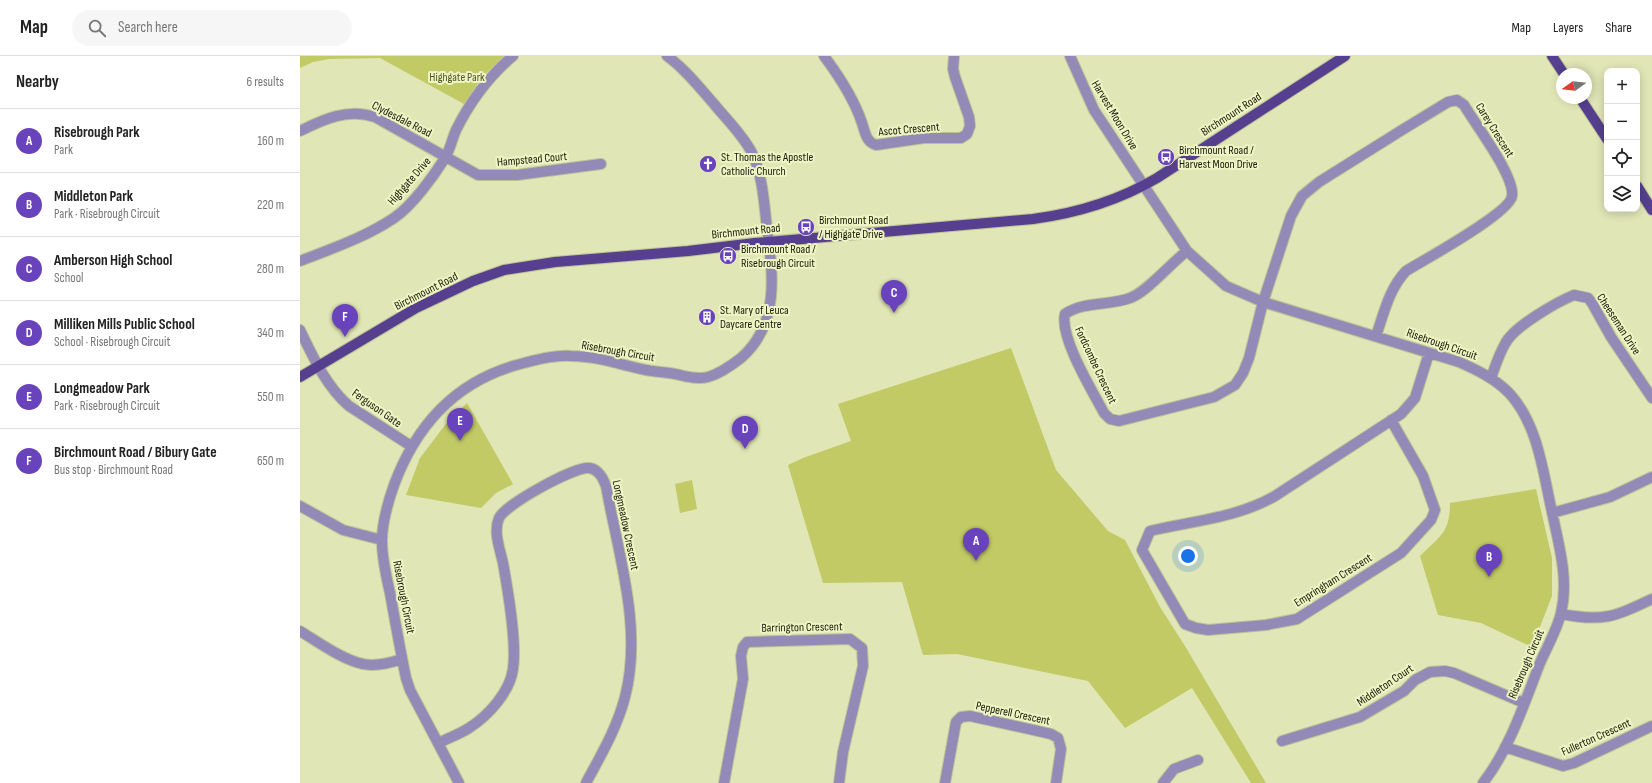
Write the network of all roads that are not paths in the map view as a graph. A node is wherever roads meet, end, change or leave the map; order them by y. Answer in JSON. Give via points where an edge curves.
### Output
{"nodes":[{"id":1,"x":513,"y":56,"type":"edge"},
{"id":2,"x":667,"y":56,"type":"edge"},
{"id":3,"x":824,"y":56,"type":"edge"},
{"id":4,"x":954,"y":56,"type":"edge"},
{"id":5,"x":1070,"y":56,"type":"edge"},
{"id":6,"x":1345,"y":56,"type":"edge"},
{"id":7,"x":1552,"y":56,"type":"edge"},
{"id":8,"x":1560,"y":68,"type":"edge"},
{"id":9,"x":1584,"y":104,"type":"edge"},
{"id":10,"x":300,"y":131,"type":"edge"},
{"id":11,"x":1604,"y":134,"type":"edge"},
{"id":12,"x":446,"y":157,"type":"junction"},
{"id":13,"x":601,"y":164,"type":"dead end"},
{"id":14,"x":1144,"y":186,"type":"junction"},
{"id":15,"x":1640,"y":191,"type":"edge"},
{"id":16,"x":1652,"y":210,"type":"edge"},
{"id":17,"x":769,"y":241,"type":"junction"},
{"id":18,"x":1187,"y":251,"type":"junction"},
{"id":19,"x":300,"y":261,"type":"edge"},
{"id":20,"x":1263,"y":302,"type":"junction"},
{"id":21,"x":300,"y":330,"type":"edge"},
{"id":22,"x":1376,"y":336,"type":"junction"},
{"id":23,"x":1429,"y":353,"type":"junction"},
{"id":24,"x":319,"y":366,"type":"junction"},
{"id":25,"x":300,"y":377,"type":"edge"},
{"id":26,"x":1491,"y":378,"type":"junction"},
{"id":27,"x":1652,"y":398,"type":"edge"},
{"id":28,"x":1391,"y":420,"type":"junction"},
{"id":29,"x":411,"y":446,"type":"junction"},
{"id":30,"x":1652,"y":477,"type":"edge"},
{"id":31,"x":300,"y":506,"type":"edge"},
{"id":32,"x":1552,"y":513,"type":"junction"},
{"id":33,"x":382,"y":540,"type":"junction"},
{"id":34,"x":1652,"y":599,"type":"edge"},
{"id":35,"x":1561,"y":614,"type":"junction"},
{"id":36,"x":300,"y":631,"type":"edge"},
{"id":37,"x":402,"y":660,"type":"junction"},
{"id":38,"x":1524,"y":703,"type":"junction"},
{"id":39,"x":1652,"y":726,"type":"edge"},
{"id":40,"x":1282,"y":741,"type":"dead end"},
{"id":41,"x":438,"y":743,"type":"junction"},
{"id":42,"x":1505,"y":747,"type":"junction"},
{"id":43,"x":1198,"y":760,"type":"dead end"},
{"id":44,"x":459,"y":783,"type":"edge"},
{"id":45,"x":586,"y":783,"type":"edge"},
{"id":46,"x":724,"y":783,"type":"edge"},
{"id":47,"x":839,"y":783,"type":"edge"},
{"id":48,"x":945,"y":783,"type":"edge"},
{"id":49,"x":1056,"y":783,"type":"edge"},
{"id":50,"x":1163,"y":783,"type":"edge"},
{"id":51,"x":1483,"y":783,"type":"edge"}],
"edges":[{"from":1,"to":12,"type":"street","name":"Highgate Drive","via":[[491,76],[480,91],[456,130]]},
{"from":2,"to":17,"type":"street","via":[[685,71],[743,138],[753,155],[760,179]]},
{"from":3,"to":4,"type":"street","name":"Ascot Crescent","via":[[847,90],[867,138],[871,144],[876,145],[924,138],[961,138],[967,134],[970,126],[969,117],[953,69]]},
{"from":5,"to":14,"type":"street","name":"Harvest Moon Drive","via":[[1094,110]]},
{"from":6,"to":14,"type":"main road","name":"Birchmount Road"},
{"from":7,"to":8,"type":"main road"},
{"from":9,"to":11,"type":"main road"},
{"from":10,"to":12,"type":"street","name":"Clydesdale Road","via":[[339,115],[363,113],[375,117]]},
{"from":12,"to":13,"type":"street","name":"Hampstead Court","via":[[478,175],[517,175]]},
{"from":12,"to":19,"type":"street","name":"Highgate Drive","via":[[407,207],[394,218]]},
{"from":14,"to":17,"type":"main road","name":"Birchmount Road","via":[[1099,206],[1057,216]]},
{"from":14,"to":18,"type":"street","name":"Risebrough Circuit"},
{"from":15,"to":16,"type":"main road"},
{"from":17,"to":24,"type":"main road","name":"Birchmount Road","via":[[688,251],[555,262],[504,270],[416,308]]},
{"from":17,"to":29,"type":"street","name":"Risebrough Circuit","via":[[771,303],[767,320],[760,336],[733,364],[709,377],[694,378],[592,357],[545,358],[516,365],[494,371],[454,397],[426,423]]},
{"from":18,"to":20,"type":"street","name":"Risebrough Circuit","via":[[1226,286]]},
{"from":18,"to":20,"type":"street","name":"Fordcombe Crescent","via":[[1129,299],[1077,307],[1065,314],[1064,327],[1075,356],[1104,413],[1110,419],[1119,421],[1188,405],[1214,397],[1235,385],[1249,358]]},
{"from":20,"to":22,"type":"street","name":"Risebrough Circuit"},
{"from":20,"to":22,"type":"street","name":"Carey Crescent","via":[[1291,216],[1302,196],[1319,182],[1402,130],[1448,102],[1457,100],[1464,105],[1507,174],[1513,196],[1510,203],[1487,222],[1406,271],[1399,278],[1389,297]]},
{"from":21,"to":24,"type":"street","name":"Ferguson Gate"},
{"from":22,"to":23,"type":"street","name":"Risebrough Circuit"},
{"from":23,"to":26,"type":"street","name":"Risebrough Circuit","via":[[1459,362]]},
{"from":23,"to":28,"type":"street","name":"Empringham Crescent","via":[[1415,398],[1401,414]]},
{"from":24,"to":25,"type":"main road","name":"Birchmount Road"},
{"from":24,"to":29,"type":"street","name":"Ferguson Gate","via":[[334,390],[349,406]]},
{"from":26,"to":27,"type":"street","name":"Cheeseman Drive","via":[[1504,344],[1512,334],[1574,294],[1588,298],[1592,303],[1611,337]]},
{"from":26,"to":32,"type":"street","name":"Risebrough Circuit","via":[[1510,394],[1531,430]]},
{"from":28,"to":28,"type":"street","name":"Empringham Crescent","via":[[1258,506],[1224,516],[1150,531],[1142,550],[1185,624],[1208,630],[1266,625],[1297,619],[1402,553],[1431,520],[1435,510],[1423,476]]},
{"from":29,"to":33,"type":"street","name":"Risebrough Circuit","via":[[389,500]]},
{"from":30,"to":32,"type":"street","via":[[1610,497]]},
{"from":31,"to":33,"type":"street","via":[[343,530]]},
{"from":32,"to":35,"type":"street","name":"Risebrough Circuit","via":[[1565,576]]},
{"from":33,"to":37,"type":"street","name":"Risebrough Circuit"},
{"from":34,"to":35,"type":"street","via":[[1607,618]]},
{"from":35,"to":38,"type":"street","name":"Risebrough Circuit"},
{"from":36,"to":37,"type":"street","via":[[362,664]]},
{"from":37,"to":41,"type":"street","name":"Risebrough Circuit","via":[[410,690]]},
{"from":38,"to":40,"type":"street","name":"Middleton Court","via":[[1454,673],[1430,672],[1360,717]]},
{"from":38,"to":42,"type":"street","name":"Risebrough Circuit"},
{"from":39,"to":42,"type":"street","name":"Fullerton Crescent","via":[[1563,766]]},
{"from":41,"to":44,"type":"street","name":"Risebrough Circuit"},
{"from":41,"to":45,"type":"street","name":"Longmeadow Crescent","via":[[468,728],[486,714],[501,697],[512,674],[512,629],[498,543],[499,519],[504,511],[522,498],[567,474],[588,468],[595,470],[602,477],[606,486],[628,604],[631,638],[625,697],[611,736]]},
{"from":42,"to":51,"type":"street","name":"Risebrough Circuit","via":[[1494,769]]},
{"from":43,"to":50,"type":"street","via":[[1174,769]]},
{"from":46,"to":47,"type":"street","name":"Barrington Crescent","via":[[743,679],[741,656],[747,642],[850,639],[862,648],[863,666],[843,752]]},
{"from":48,"to":49,"type":"street","name":"Pepperell Crescent","via":[[956,722],[961,717],[970,716],[1051,734],[1058,738],[1061,749]]}]}
